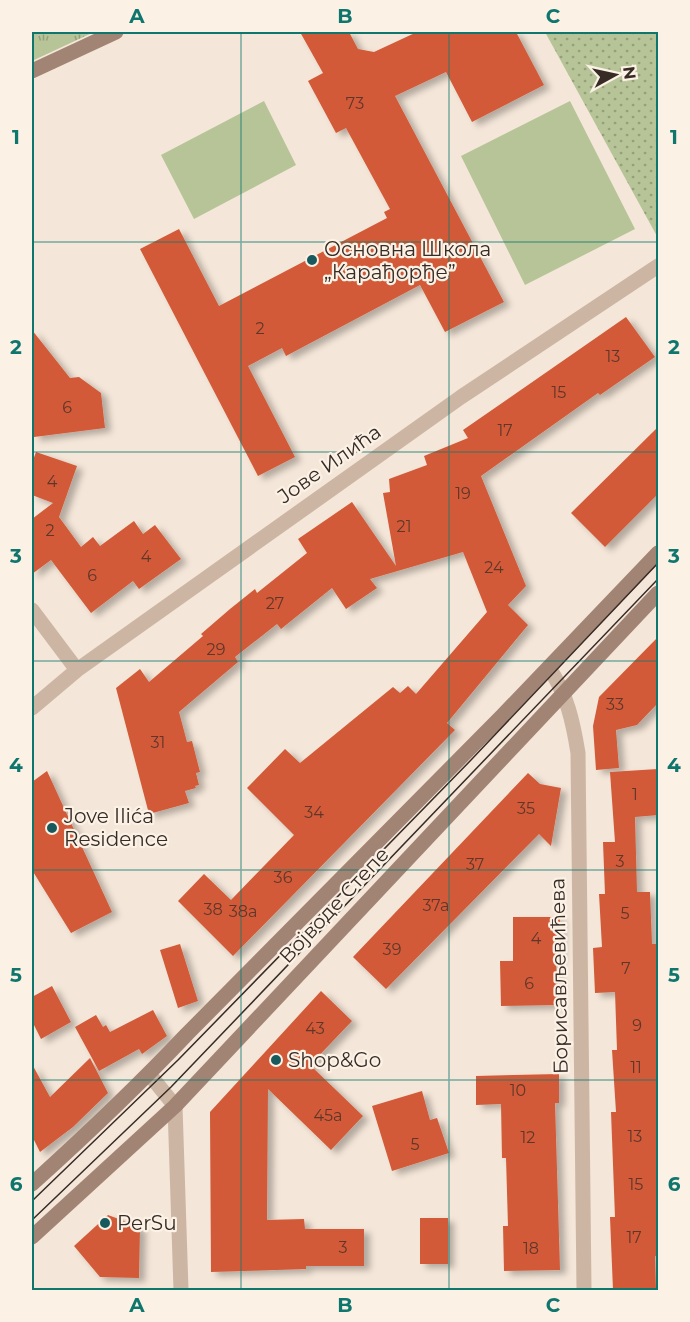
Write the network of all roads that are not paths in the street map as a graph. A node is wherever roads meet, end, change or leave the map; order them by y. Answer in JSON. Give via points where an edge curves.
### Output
{"nodes":[{"id":1,"x":116,"y":32,"type":"edge"},
{"id":2,"x":32,"y":71,"type":"edge"},
{"id":3,"x":658,"y":266,"type":"edge"},
{"id":4,"x":658,"y":553,"type":"edge"},
{"id":5,"x":658,"y":593,"type":"edge"},
{"id":6,"x":32,"y":610,"type":"edge"},
{"id":7,"x":549,"y":668,"type":"junction"},
{"id":8,"x":77,"y":670,"type":"junction"},
{"id":9,"x":563,"y":693,"type":"junction"},
{"id":10,"x":32,"y":708,"type":"edge"},
{"id":11,"x":149,"y":1074,"type":"junction"},
{"id":12,"x":175,"y":1106,"type":"junction"},
{"id":13,"x":32,"y":1184,"type":"edge"},
{"id":14,"x":32,"y":1237,"type":"edge"},
{"id":15,"x":181,"y":1290,"type":"edge"},
{"id":16,"x":584,"y":1290,"type":"edge"}],
"edges":[{"from":1,"to":2,"type":"main road"},
{"from":3,"to":8,"type":"street","name":"Јове Илића","via":[[460,397]]},
{"from":4,"to":7,"type":"main road","name":"Војводе Степе"},
{"from":5,"to":9,"type":"main road","name":"Војводе Степе"},
{"from":6,"to":8,"type":"street"},
{"from":7,"to":9,"type":"street","name":"Борисављевићева"},
{"from":7,"to":11,"type":"main road","name":"Војводе Степе"},
{"from":8,"to":10,"type":"street","name":"Јове Илића"},
{"from":9,"to":12,"type":"main road","name":"Војводе Степе"},
{"from":9,"to":16,"type":"street","name":"Борисављевићева","via":[[578,753]]},
{"from":11,"to":12,"type":"street"},
{"from":11,"to":13,"type":"main road","name":"Војводе Степе"},
{"from":12,"to":14,"type":"main road","name":"Војводе Степе"},
{"from":12,"to":15,"type":"street"}]}
